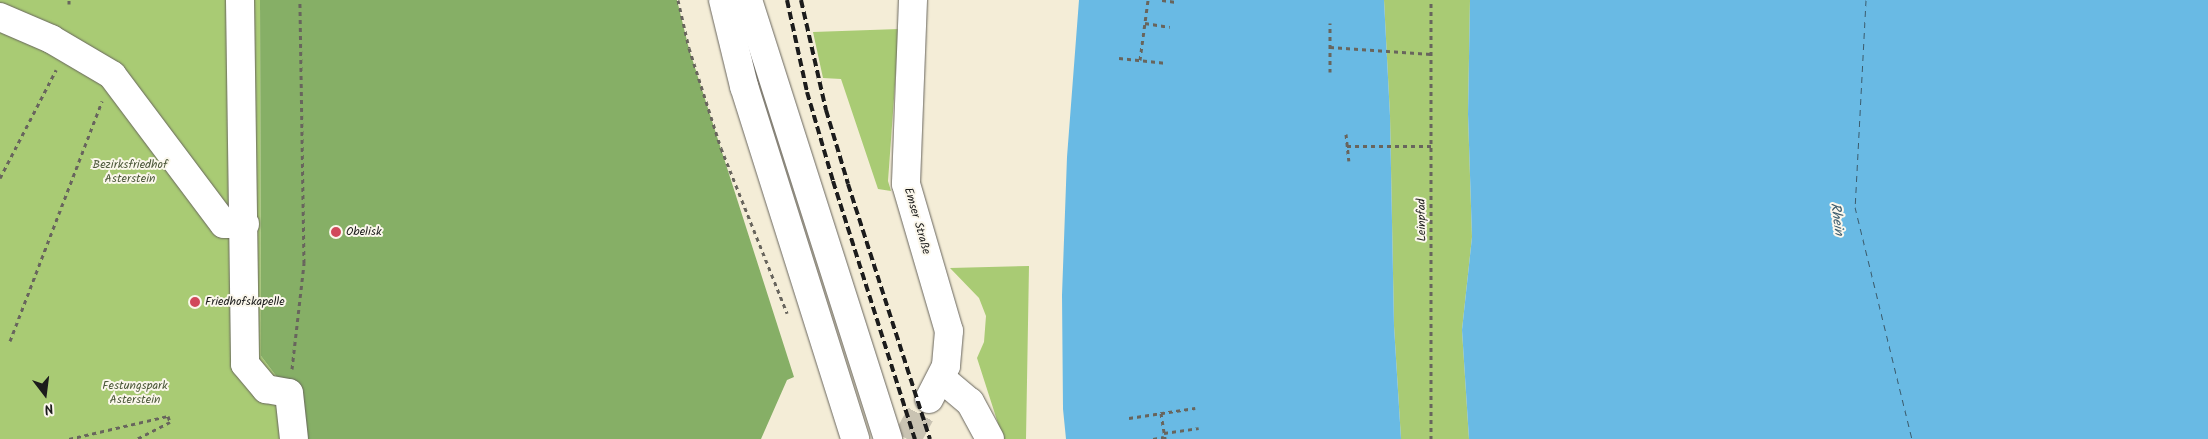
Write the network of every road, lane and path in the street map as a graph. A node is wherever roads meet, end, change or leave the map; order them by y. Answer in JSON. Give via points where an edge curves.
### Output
{"nodes":[{"id":1,"x":240,"y":0,"type":"edge"},
{"id":2,"x":300,"y":0,"type":"edge"},
{"id":3,"x":678,"y":0,"type":"edge"},
{"id":4,"x":723,"y":0,"type":"edge"},
{"id":5,"x":913,"y":0,"type":"edge"},
{"id":6,"x":1148,"y":0,"type":"edge"},
{"id":7,"x":1162,"y":0,"type":"edge"},
{"id":8,"x":1431,"y":0,"type":"edge"},
{"id":9,"x":1176,"y":2,"type":"dead end"},
{"id":10,"x":750,"y":3,"type":"edge"},
{"id":11,"x":0,"y":17,"type":"edge"},
{"id":12,"x":1145,"y":23,"type":"junction"},
{"id":13,"x":1330,"y":23,"type":"dead end"},
{"id":14,"x":1170,"y":27,"type":"dead end"},
{"id":15,"x":1330,"y":47,"type":"junction"},
{"id":16,"x":67,"y":49,"type":"junction"},
{"id":17,"x":1431,"y":54,"type":"junction"},
{"id":18,"x":1119,"y":58,"type":"dead end"},
{"id":19,"x":1140,"y":60,"type":"junction"},
{"id":20,"x":1167,"y":63,"type":"dead end"},
{"id":21,"x":1330,"y":72,"type":"dead end"},
{"id":22,"x":112,"y":75,"type":"junction"},
{"id":23,"x":1346,"y":134,"type":"dead end"},
{"id":24,"x":1348,"y":146,"type":"junction"},
{"id":25,"x":1430,"y":146,"type":"junction"},
{"id":26,"x":1349,"y":160,"type":"dead end"},
{"id":27,"x":0,"y":178,"type":"edge"},
{"id":28,"x":245,"y":224,"type":"junction"},
{"id":29,"x":788,"y":316,"type":"dead end"},
{"id":30,"x":10,"y":341,"type":"dead end"},
{"id":31,"x":289,"y":393,"type":"junction"},
{"id":32,"x":1195,"y":408,"type":"dead end"},
{"id":33,"x":1161,"y":413,"type":"junction"},
{"id":34,"x":1129,"y":418,"type":"dead end"},
{"id":35,"x":1199,"y":428,"type":"dead end"},
{"id":36,"x":1164,"y":436,"type":"edge"},
{"id":37,"x":69,"y":439,"type":"edge"},
{"id":38,"x":137,"y":439,"type":"edge"},
{"id":39,"x":294,"y":439,"type":"edge"},
{"id":40,"x":854,"y":439,"type":"edge"},
{"id":41,"x":888,"y":439,"type":"edge"},
{"id":42,"x":990,"y":439,"type":"edge"},
{"id":43,"x":1153,"y":439,"type":"edge"},
{"id":44,"x":1431,"y":439,"type":"edge"}],
"edges":[{"from":1,"to":28,"type":"main road"},
{"from":2,"to":31,"type":"path","via":[[304,263]]},
{"from":3,"to":29,"type":"path","via":[[689,48],[721,148]]},
{"from":4,"to":40,"type":"main road","via":[[744,86]]},
{"from":5,"to":42,"type":"main road","name":"Emser Straße","via":[[906,184],[949,331],[949,353],[935,388],[970,402]]},
{"from":6,"to":12,"type":"path"},
{"from":7,"to":9,"type":"path"},
{"from":8,"to":17,"type":"path","name":"Leinpfad"},
{"from":10,"to":41,"type":"main road"},
{"from":11,"to":16,"type":"main road"},
{"from":12,"to":14,"type":"path"},
{"from":12,"to":19,"type":"path"},
{"from":13,"to":15,"type":"path"},
{"from":15,"to":17,"type":"path"},
{"from":15,"to":21,"type":"path"},
{"from":16,"to":22,"type":"main road"},
{"from":16,"to":27,"type":"path"},
{"from":17,"to":25,"type":"path","name":"Leinpfad"},
{"from":18,"to":19,"type":"path"},
{"from":19,"to":20,"type":"path"},
{"from":22,"to":28,"type":"main road","via":[[224,224]]},
{"from":22,"to":30,"type":"path"},
{"from":23,"to":24,"type":"path"},
{"from":24,"to":25,"type":"path"},
{"from":24,"to":26,"type":"path"},
{"from":25,"to":44,"type":"path","name":"Leinpfad"},
{"from":28,"to":31,"type":"main road","via":[[245,364],[266,389]]},
{"from":31,"to":39,"type":"main road"},
{"from":32,"to":33,"type":"path"},
{"from":33,"to":34,"type":"path"},
{"from":33,"to":36,"type":"path"},
{"from":35,"to":36,"type":"path"},
{"from":36,"to":43,"type":"path"},
{"from":37,"to":38,"type":"path","via":[[168,416],[170,422]]}]}
